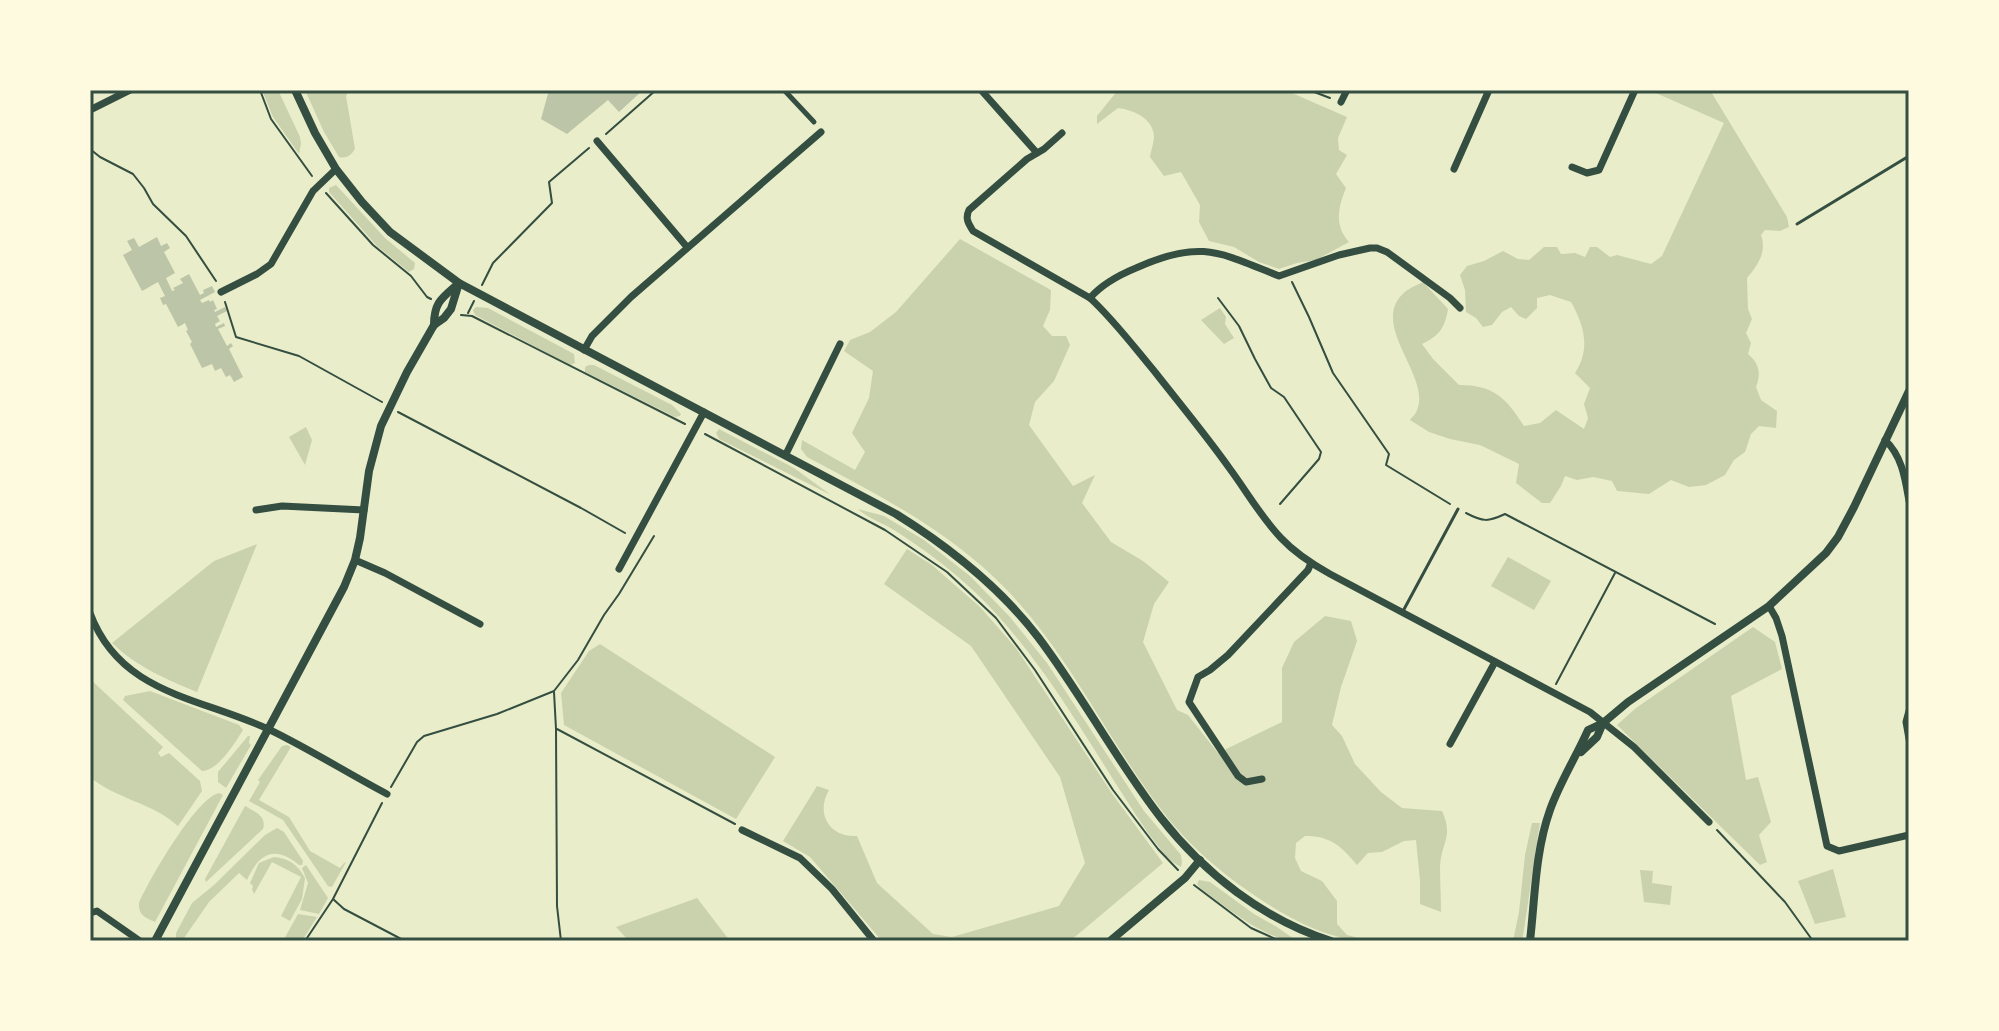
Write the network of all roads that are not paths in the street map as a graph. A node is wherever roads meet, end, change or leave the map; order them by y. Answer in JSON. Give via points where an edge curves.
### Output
{"nodes":[{"id":1,"x":130,"y":90,"type":"edge"},
{"id":2,"x":295,"y":90,"type":"edge"},
{"id":3,"x":784,"y":90,"type":"edge"},
{"id":4,"x":981,"y":90,"type":"edge"},
{"id":5,"x":1347,"y":90,"type":"edge"},
{"id":6,"x":1489,"y":90,"type":"edge"},
{"id":7,"x":1635,"y":90,"type":"edge"},
{"id":8,"x":1341,"y":102,"type":"road end"},
{"id":9,"x":90,"y":110,"type":"edge"},
{"id":10,"x":814,"y":122,"type":"dead end"},
{"id":11,"x":821,"y":132,"type":"dead end"},
{"id":12,"x":1062,"y":133,"type":"dead end"},
{"id":13,"x":597,"y":141,"type":"road end"},
{"id":14,"x":1037,"y":153,"type":"junction"},
{"id":15,"x":1909,"y":156,"type":"edge"},
{"id":16,"x":1572,"y":167,"type":"dead end"},
{"id":17,"x":336,"y":169,"type":"junction"},
{"id":18,"x":1454,"y":169,"type":"dead end"},
{"id":19,"x":1797,"y":224,"type":"dead end"},
{"id":20,"x":687,"y":247,"type":"junction"},
{"id":21,"x":459,"y":283,"type":"junction"},
{"id":22,"x":221,"y":292,"type":"dead end"},
{"id":23,"x":1090,"y":298,"type":"junction"},
{"id":24,"x":1460,"y":308,"type":"dead end"},
{"id":25,"x":434,"y":325,"type":"junction"},
{"id":26,"x":840,"y":344,"type":"dead end"},
{"id":27,"x":584,"y":350,"type":"junction"},
{"id":28,"x":1909,"y":391,"type":"edge"},
{"id":29,"x":704,"y":412,"type":"junction"},
{"id":30,"x":1885,"y":440,"type":"junction"},
{"id":31,"x":786,"y":454,"type":"junction"},
{"id":32,"x":1909,"y":501,"type":"edge"},
{"id":33,"x":1458,"y":509,"type":"road end"},
{"id":34,"x":256,"y":510,"type":"dead end"},
{"id":35,"x":364,"y":510,"type":"junction"},
{"id":36,"x":355,"y":560,"type":"junction"},
{"id":37,"x":1311,"y":563,"type":"junction"},
{"id":38,"x":619,"y":569,"type":"dead end"},
{"id":39,"x":1769,"y":606,"type":"junction"},
{"id":40,"x":90,"y":613,"type":"edge"},
{"id":41,"x":1402,"y":613,"type":"junction"},
{"id":42,"x":480,"y":624,"type":"dead end"},
{"id":43,"x":1495,"y":662,"type":"junction"},
{"id":44,"x":1909,"y":711,"type":"edge"},
{"id":45,"x":1603,"y":723,"type":"junction"},
{"id":46,"x":268,"y":730,"type":"junction"},
{"id":47,"x":1909,"y":739,"type":"edge"},
{"id":48,"x":1450,"y":744,"type":"dead end"},
{"id":49,"x":1262,"y":779,"type":"dead end"},
{"id":50,"x":387,"y":794,"type":"road end"},
{"id":51,"x":1709,"y":822,"type":"road end"},
{"id":52,"x":742,"y":830,"type":"road end"},
{"id":53,"x":1909,"y":835,"type":"edge"},
{"id":54,"x":1200,"y":860,"type":"junction"},
{"id":55,"x":90,"y":913,"type":"edge"},
{"id":56,"x":140,"y":941,"type":"edge"},
{"id":57,"x":155,"y":941,"type":"edge"},
{"id":58,"x":874,"y":941,"type":"edge"},
{"id":59,"x":1110,"y":941,"type":"edge"},
{"id":60,"x":1331,"y":941,"type":"edge"},
{"id":61,"x":1530,"y":941,"type":"edge"}],
"edges":[{"from":1,"to":9,"type":"street"},
{"from":2,"to":17,"type":"street"},
{"from":3,"to":10,"type":"street"},
{"from":4,"to":14,"type":"street"},
{"from":5,"to":8,"type":"street"},
{"from":6,"to":18,"type":"street"},
{"from":7,"to":16,"type":"street","via":[[1599,170],[1587,173]]},
{"from":11,"to":20,"type":"street"},
{"from":12,"to":14,"type":"street"},
{"from":13,"to":20,"type":"street"},
{"from":14,"to":23,"type":"street","via":[[969,210],[968,222],[973,231]]},
{"from":15,"to":19,"type":"lane"},
{"from":17,"to":21,"type":"street","via":[[390,232]]},
{"from":17,"to":22,"type":"street","via":[[313,191],[271,264]]},
{"from":20,"to":27,"type":"street","via":[[592,336]]},
{"from":21,"to":25,"type":"street","via":[[451,309]]},
{"from":21,"to":25,"type":"street","via":[[438,301]]},
{"from":21,"to":27,"type":"street"},
{"from":23,"to":24,"type":"street","via":[[1118,276],[1185,251],[1215,253],[1279,276],[1377,248]]},
{"from":23,"to":37,"type":"street","via":[[1183,407],[1266,521]]},
{"from":25,"to":35,"type":"street","via":[[381,426]]},
{"from":26,"to":31,"type":"street"},
{"from":27,"to":29,"type":"street"},
{"from":28,"to":30,"type":"street"},
{"from":29,"to":31,"type":"street"},
{"from":29,"to":38,"type":"street"},
{"from":30,"to":32,"type":"street","via":[[1899,458]]},
{"from":30,"to":39,"type":"street","via":[[1838,537]]},
{"from":31,"to":54,"type":"street","via":[[926,533],[988,582],[1036,634],[1161,819]]},
{"from":33,"to":41,"type":"lane"},
{"from":34,"to":35,"type":"street"},
{"from":35,"to":36,"type":"street"},
{"from":36,"to":42,"type":"street"},
{"from":36,"to":46,"type":"street"},
{"from":37,"to":41,"type":"street"},
{"from":37,"to":49,"type":"street","via":[[1228,655],[1198,677],[1189,702],[1238,776],[1246,782]]},
{"from":39,"to":45,"type":"street"},
{"from":39,"to":53,"type":"street","via":[[1782,636],[1827,846],[1839,851]]},
{"from":40,"to":46,"type":"street","via":[[106,646],[136,675]]},
{"from":41,"to":43,"type":"street"},
{"from":43,"to":45,"type":"street"},
{"from":43,"to":48,"type":"street"},
{"from":44,"to":47,"type":"street"},
{"from":45,"to":51,"type":"street"},
{"from":45,"to":61,"type":"street","via":[[1566,772],[1546,821]]},
{"from":46,"to":50,"type":"street"},
{"from":46,"to":57,"type":"street"},
{"from":52,"to":58,"type":"street","via":[[800,858]]},
{"from":54,"to":59,"type":"street"},
{"from":54,"to":60,"type":"street","via":[[1241,896]]},
{"from":55,"to":56,"type":"street","via":[[97,911]]}]}
